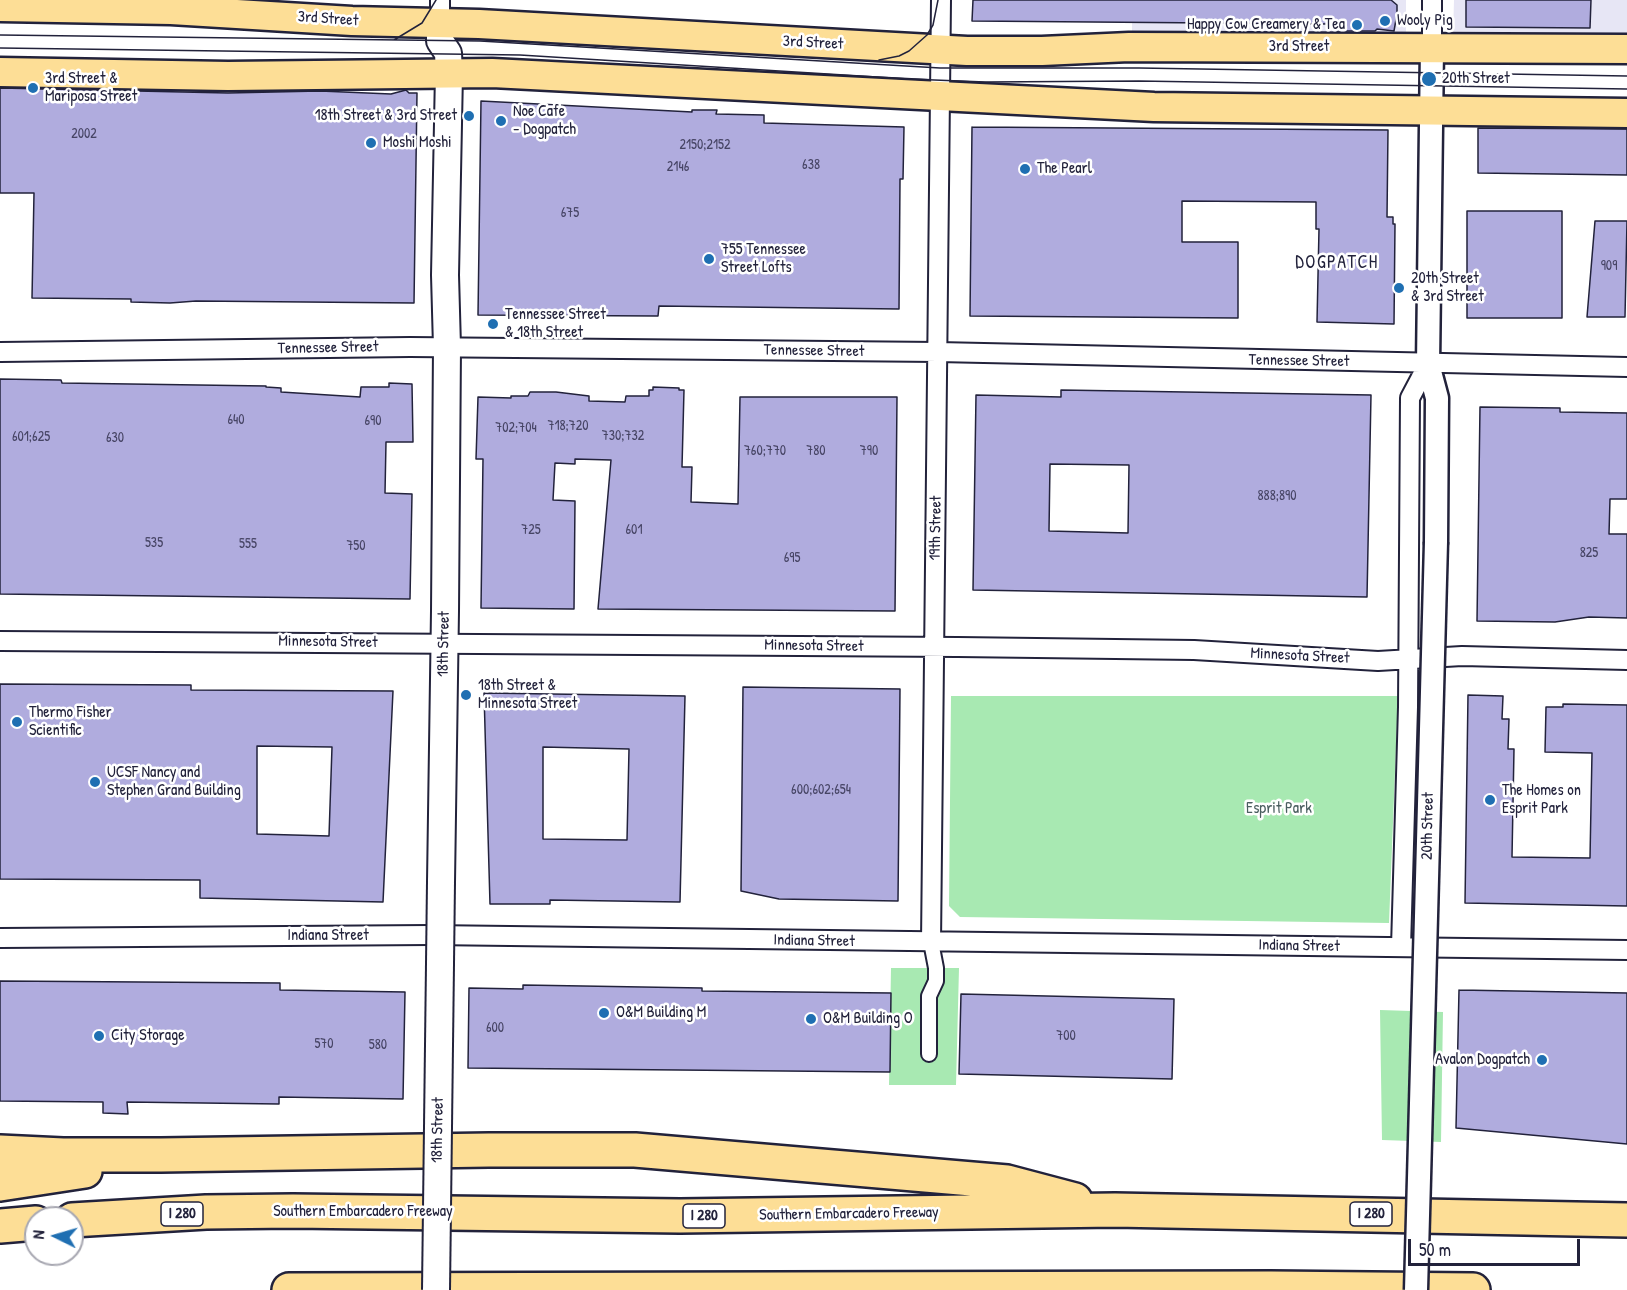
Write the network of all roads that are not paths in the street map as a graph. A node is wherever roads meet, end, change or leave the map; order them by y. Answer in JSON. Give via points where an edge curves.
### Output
{"nodes":[{"id":1,"x":941,"y":0,"type":"edge"},
{"id":2,"x":1432,"y":0,"type":"edge"},
{"id":3,"x":0,"y":7,"type":"edge"},
{"id":4,"x":440,"y":11,"type":"edge"},
{"id":5,"x":1432,"y":47,"type":"junction"},
{"id":6,"x":1627,"y":49,"type":"edge"},
{"id":7,"x":940,"y":50,"type":"junction"},
{"id":8,"x":0,"y":72,"type":"edge"},
{"id":9,"x":449,"y":73,"type":"junction"},
{"id":10,"x":940,"y":97,"type":"junction"},
{"id":11,"x":1431,"y":111,"type":"junction"},
{"id":12,"x":1627,"y":113,"type":"edge"},
{"id":13,"x":447,"y":347,"type":"junction"},
{"id":14,"x":0,"y":352,"type":"edge"},
{"id":15,"x":938,"y":352,"type":"junction"},
{"id":16,"x":1428,"y":364,"type":"junction"},
{"id":17,"x":1627,"y":367,"type":"edge"},
{"id":18,"x":0,"y":641,"type":"edge"},
{"id":19,"x":444,"y":643,"type":"junction"},
{"id":20,"x":935,"y":647,"type":"junction"},
{"id":21,"x":1409,"y":659,"type":"junction"},
{"id":22,"x":1627,"y":660,"type":"edge"},
{"id":23,"x":0,"y":938,"type":"edge"},
{"id":24,"x":932,"y":942,"type":"junction"},
{"id":25,"x":1401,"y":947,"type":"junction"},
{"id":26,"x":1627,"y":950,"type":"edge"},
{"id":27,"x":929,"y":1054,"type":"dead end"},
{"id":28,"x":0,"y":1152,"type":"edge"},
{"id":29,"x":437,"y":1153,"type":"junction"},
{"id":30,"x":0,"y":1184,"type":"edge"},
{"id":31,"x":1115,"y":1210,"type":"junction"},
{"id":32,"x":84,"y":1219,"type":"edge"},
{"id":33,"x":1627,"y":1220,"type":"edge"},
{"id":34,"x":24,"y":1224,"type":"edge"},
{"id":35,"x":0,"y":1226,"type":"edge"},
{"id":36,"x":1260,"y":1289,"type":"edge"},
{"id":37,"x":291,"y":1290,"type":"edge"},
{"id":38,"x":436,"y":1290,"type":"edge"},
{"id":39,"x":1416,"y":1290,"type":"edge"},
{"id":40,"x":1473,"y":1290,"type":"edge"}],
"edges":[{"from":1,"to":7,"type":"street","name":"19th Street"},
{"from":2,"to":5,"type":"street","name":"20th Street"},
{"from":3,"to":4,"type":"main road","name":"3rd Street","via":[[171,10],[352,21]]},
{"from":4,"to":7,"type":"main road","name":"3rd Street","via":[[516,25]]},
{"from":4,"to":9,"type":"main road","name":"18th Street","via":[[440,41],[448,53]]},
{"from":5,"to":6,"type":"main road","name":"3rd Street"},
{"from":5,"to":7,"type":"main road","name":"3rd Street"},
{"from":5,"to":11,"type":"street","name":"20th Street"},
{"from":7,"to":10,"type":"street","name":"19th Street"},
{"from":8,"to":9,"type":"main road","via":[[228,76]]},
{"from":9,"to":10,"type":"main road","via":[[558,75]]},
{"from":9,"to":13,"type":"main road","name":"18th Street"},
{"from":10,"to":11,"type":"main road","via":[[1201,109]]},
{"from":10,"to":15,"type":"street","name":"19th Street"},
{"from":11,"to":12,"type":"main road"},
{"from":11,"to":16,"type":"street","name":"20th Street"},
{"from":13,"to":14,"type":"street","name":"Tennessee Street"},
{"from":13,"to":15,"type":"street","name":"Tennessee Street"},
{"from":13,"to":19,"type":"main road","name":"18th Street"},
{"from":15,"to":16,"type":"street","name":"Tennessee Street"},
{"from":15,"to":20,"type":"street","name":"19th Street"},
{"from":16,"to":17,"type":"street","name":"Tennessee Street"},
{"from":16,"to":21,"type":"street","name":"20th Street","via":[[1410,398]]},
{"from":16,"to":39,"type":"street","name":"20th Street","bridge":true,"via":[[1437,398],[1436,542]]},
{"from":18,"to":19,"type":"street","name":"Minnesota Street"},
{"from":19,"to":20,"type":"street","name":"Minnesota Street"},
{"from":19,"to":29,"type":"main road","name":"18th Street","bridge":true},
{"from":20,"to":21,"type":"street","name":"Minnesota Street","via":[[1194,650],[1378,661]]},
{"from":20,"to":24,"type":"street","name":"19th Street"},
{"from":21,"to":22,"type":"street","name":"Minnesota Street","via":[[1462,656]]},
{"from":21,"to":25,"type":"street","name":"20th Street"},
{"from":23,"to":24,"type":"street","name":"Indiana Street","via":[[430,935]]},
{"from":24,"to":25,"type":"street","name":"Indiana Street"},
{"from":24,"to":27,"type":"street","name":"19th Street","via":[[936,981],[930,996]]},
{"from":25,"to":26,"type":"street","name":"Indiana Street"},
{"from":28,"to":31,"type":"highway","via":[[161,1155],[635,1150],[1007,1182]]},
{"from":29,"to":30,"type":"highway","via":[[259,1155],[139,1165]]},
{"from":29,"to":38,"type":"main road","name":"18th Street","bridge":true},
{"from":31,"to":32,"type":"highway","name":"Southern Embarcadero Freeway","number":"I 280","via":[[680,1216],[293,1211]]},
{"from":31,"to":33,"type":"highway","name":"Southern Embarcadero Freeway","number":"I 280"},
{"from":34,"to":35,"type":"highway"},
{"from":36,"to":37,"type":"highway"},
{"from":36,"to":40,"type":"highway"}]}
